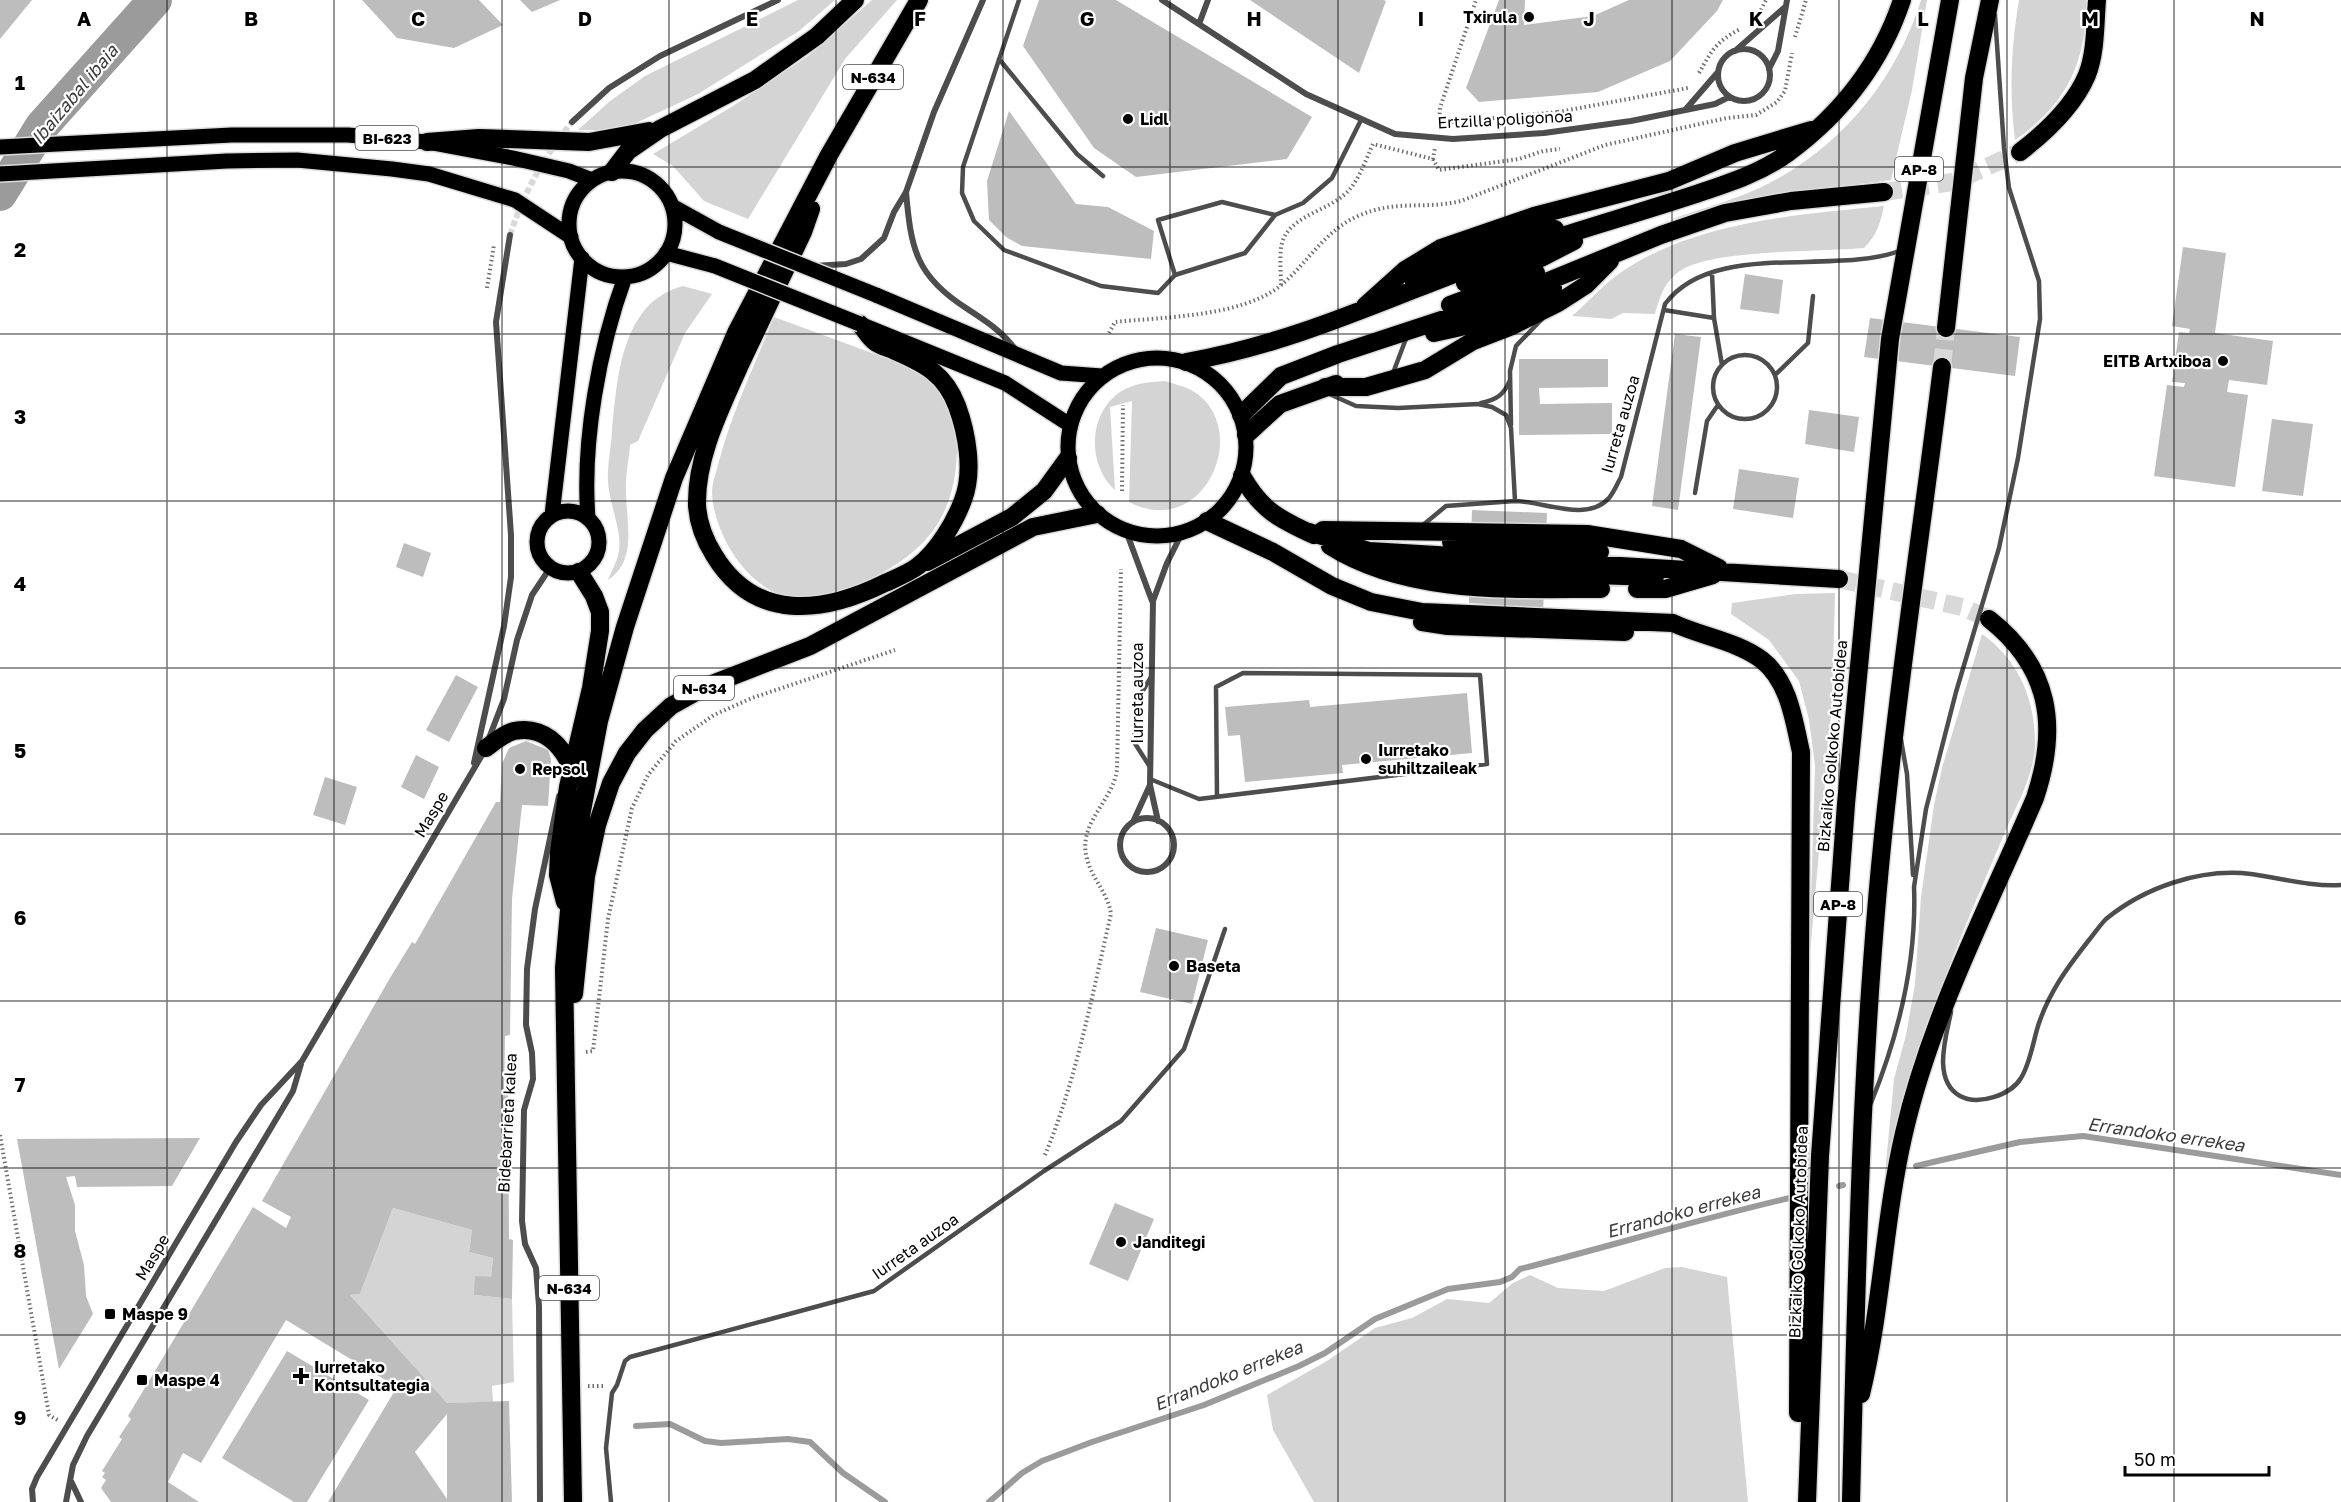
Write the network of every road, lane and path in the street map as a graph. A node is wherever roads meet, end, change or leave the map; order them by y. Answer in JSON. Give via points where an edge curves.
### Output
{"nodes":[{"id":1,"x":778,"y":0,"type":"edge"},
{"id":2,"x":855,"y":0,"type":"edge"},
{"id":3,"x":919,"y":0,"type":"edge"},
{"id":4,"x":983,"y":0,"type":"edge"},
{"id":5,"x":1019,"y":0,"type":"edge"},
{"id":6,"x":1162,"y":0,"type":"edge"},
{"id":7,"x":1208,"y":0,"type":"edge"},
{"id":8,"x":1476,"y":0,"type":"edge"},
{"id":9,"x":1766,"y":0,"type":"edge"},
{"id":10,"x":1787,"y":0,"type":"edge"},
{"id":11,"x":1902,"y":0,"type":"edge"},
{"id":12,"x":1950,"y":0,"type":"edge"},
{"id":13,"x":1993,"y":0,"type":"edge"},
{"id":14,"x":2097,"y":0,"type":"edge"},
{"id":15,"x":1784,"y":8,"type":"junction"},
{"id":16,"x":1758,"y":13,"type":"dead end"},
{"id":17,"x":1199,"y":24,"type":"junction"},
{"id":18,"x":1743,"y":27,"type":"dead end"},
{"id":19,"x":1734,"y":51,"type":"junction"},
{"id":20,"x":999,"y":59,"type":"junction"},
{"id":21,"x":1769,"y":69,"type":"junction"},
{"id":22,"x":1718,"y":72,"type":"junction"},
{"id":23,"x":1696,"y":78,"type":"dead end"},
{"id":24,"x":1690,"y":87,"type":"dead end"},
{"id":25,"x":1729,"y":97,"type":"junction"},
{"id":26,"x":1686,"y":109,"type":"junction"},
{"id":27,"x":1558,"y":111,"type":"junction"},
{"id":28,"x":1361,"y":120,"type":"junction"},
{"id":29,"x":1559,"y":121,"type":"dead end"},
{"id":30,"x":572,"y":122,"type":"tunnel mouth"},
{"id":31,"x":1819,"y":128,"type":"junction"},
{"id":32,"x":660,"y":129,"type":"junction"},
{"id":33,"x":427,"y":142,"type":"junction"},
{"id":34,"x":0,"y":147,"type":"edge"},
{"id":35,"x":1435,"y":148,"type":"dead end"},
{"id":36,"x":2020,"y":153,"type":"tunnel mouth"},
{"id":37,"x":829,"y":155,"type":"junction"},
{"id":38,"x":1433,"y":159,"type":"junction"},
{"id":39,"x":612,"y":172,"type":"junction"},
{"id":40,"x":0,"y":174,"type":"edge"},
{"id":41,"x":1103,"y":176,"type":"dead end"},
{"id":42,"x":592,"y":180,"type":"junction"},
{"id":43,"x":906,"y":192,"type":"junction"},
{"id":44,"x":1884,"y":192,"type":"tunnel mouth"},
{"id":45,"x":672,"y":206,"type":"junction"},
{"id":46,"x":1275,"y":215,"type":"junction"},
{"id":47,"x":510,"y":235,"type":"tunnel mouth"},
{"id":48,"x":571,"y":237,"type":"junction"},
{"id":49,"x":1905,"y":249,"type":"junction"},
{"id":50,"x":666,"y":253,"type":"junction"},
{"id":51,"x":1617,"y":253,"type":"junction"},
{"id":52,"x":582,"y":258,"type":"junction"},
{"id":53,"x":808,"y":266,"type":"junction"},
{"id":54,"x":1712,"y":273,"type":"junction"},
{"id":55,"x":1175,"y":275,"type":"junction"},
{"id":56,"x":624,"y":277,"type":"junction"},
{"id":57,"x":1281,"y":285,"type":"junction"},
{"id":58,"x":1813,"y":296,"type":"dead end"},
{"id":59,"x":1558,"y":303,"type":"junction"},
{"id":60,"x":1664,"y":310,"type":"junction"},
{"id":61,"x":1358,"y":312,"type":"junction"},
{"id":62,"x":1714,"y":318,"type":"junction"},
{"id":63,"x":860,"y":324,"type":"junction"},
{"id":64,"x":1946,"y":328,"type":"tunnel mouth"},
{"id":65,"x":1408,"y":332,"type":"junction"},
{"id":66,"x":1110,"y":333,"type":"dead end"},
{"id":67,"x":1017,"y":352,"type":"junction"},
{"id":68,"x":1186,"y":362,"type":"junction"},
{"id":69,"x":1722,"y":365,"type":"junction"},
{"id":70,"x":1942,"y":367,"type":"tunnel mouth"},
{"id":71,"x":1393,"y":373,"type":"junction"},
{"id":72,"x":1775,"y":375,"type":"junction"},
{"id":73,"x":1102,"y":376,"type":"junction"},
{"id":74,"x":1510,"y":379,"type":"junction"},
{"id":75,"x":1322,"y":388,"type":"junction"},
{"id":76,"x":1478,"y":404,"type":"junction"},
{"id":77,"x":1123,"y":405,"type":"dead end"},
{"id":78,"x":1718,"y":405,"type":"junction"},
{"id":79,"x":1241,"y":415,"type":"junction"},
{"id":80,"x":1070,"y":425,"type":"junction"},
{"id":81,"x":1511,"y":428,"type":"junction"},
{"id":82,"x":1246,"y":435,"type":"junction"},
{"id":83,"x":1068,"y":458,"type":"junction"},
{"id":84,"x":1242,"y":476,"type":"junction"},
{"id":85,"x":1122,"y":492,"type":"dead end"},
{"id":86,"x":1695,"y":493,"type":"dead end"},
{"id":87,"x":1515,"y":501,"type":"junction"},
{"id":88,"x":1097,"y":514,"type":"junction"},
{"id":89,"x":552,"y":515,"type":"junction"},
{"id":90,"x":588,"y":518,"type":"junction"},
{"id":91,"x":1207,"y":521,"type":"junction"},
{"id":92,"x":1303,"y":530,"type":"junction"},
{"id":93,"x":1126,"y":531,"type":"junction"},
{"id":94,"x":1415,"y":531,"type":"junction"},
{"id":95,"x":1182,"y":534,"type":"junction"},
{"id":96,"x":1237,"y":534,"type":"junction"},
{"id":97,"x":917,"y":567,"type":"junction"},
{"id":98,"x":550,"y":568,"type":"junction"},
{"id":99,"x":1121,"y":569,"type":"dead end"},
{"id":100,"x":1726,"y":571,"type":"junction"},
{"id":101,"x":579,"y":572,"type":"junction"},
{"id":102,"x":1839,"y":579,"type":"tunnel mouth"},
{"id":103,"x":1153,"y":601,"type":"junction"},
{"id":104,"x":1989,"y":619,"type":"tunnel mouth"},
{"id":105,"x":1696,"y":634,"type":"junction"},
{"id":106,"x":895,"y":650,"type":"dead end"},
{"id":107,"x":1151,"y":677,"type":"junction"},
{"id":108,"x":1897,"y":718,"type":"junction"},
{"id":109,"x":486,"y":748,"type":"junction"},
{"id":110,"x":1150,"y":766,"type":"junction"},
{"id":111,"x":572,"y":769,"type":"junction"},
{"id":112,"x":473,"y":771,"type":"junction"},
{"id":113,"x":1150,"y":782,"type":"junction"},
{"id":114,"x":568,"y":787,"type":"junction"},
{"id":115,"x":1217,"y":797,"type":"junction"},
{"id":116,"x":1158,"y":821,"type":"junction"},
{"id":117,"x":1132,"y":823,"type":"junction"},
{"id":118,"x":2341,"y":885,"type":"edge"},
{"id":119,"x":1914,"y":887,"type":"junction"},
{"id":120,"x":568,"y":912,"type":"junction"},
{"id":121,"x":1226,"y":929,"type":"dead end"},
{"id":122,"x":1959,"y":974,"type":"junction"},
{"id":123,"x":586,"y":1052,"type":"dead end"},
{"id":124,"x":302,"y":1061,"type":"junction"},
{"id":125,"x":565,"y":1074,"type":"junction"},
{"id":126,"x":1863,"y":1122,"type":"junction"},
{"id":127,"x":0,"y":1135,"type":"edge"},
{"id":128,"x":1043,"y":1162,"type":"dead end"},
{"id":129,"x":588,"y":1386,"type":"dead end"},
{"id":130,"x":607,"y":1386,"type":"dead end"},
{"id":131,"x":1853,"y":1424,"type":"junction"},
{"id":132,"x":68,"y":1426,"type":"junction"},
{"id":133,"x":1808,"y":1470,"type":"junction"},
{"id":134,"x":70,"y":1479,"type":"junction"},
{"id":135,"x":33,"y":1502,"type":"edge"},
{"id":136,"x":66,"y":1502,"type":"edge"},
{"id":137,"x":81,"y":1502,"type":"edge"},
{"id":138,"x":540,"y":1502,"type":"edge"},
{"id":139,"x":573,"y":1502,"type":"edge"},
{"id":140,"x":611,"y":1502,"type":"edge"},
{"id":141,"x":1808,"y":1502,"type":"edge"},
{"id":142,"x":1851,"y":1502,"type":"edge"}],
"edges":[{"from":1,"to":30,"type":"street","via":[[660,56],[609,88]]},
{"from":2,"to":32,"type":"highway","via":[[817,36],[755,80]]},
{"from":3,"to":37,"type":"highway","number":"N-634"},
{"from":4,"to":43,"type":"street","via":[[934,112]]},
{"from":5,"to":20,"type":"lane"},
{"from":6,"to":17,"type":"street","name":"Ertzilla poligonoa"},
{"from":7,"to":17,"type":"street"},
{"from":8,"to":27,"type":"path","via":[[1439,121]]},
{"from":9,"to":16,"type":"path"},
{"from":10,"to":15,"type":"street"},
{"from":11,"to":31,"type":"highway","via":[[1892,29],[1862,80]]},
{"from":12,"to":49,"type":"highway","name":"Bizkaiko Golkoko Autobidea","number":"AP-8"},
{"from":13,"to":64,"type":"highway","number":"AP-8","via":[[1974,78]]},
{"from":13,"to":119,"type":"lane","via":[[2009,188],[2038,281],[2040,319],[1999,548],[1950,713],[1926,809]]},
{"from":14,"to":36,"type":"highway","via":[[2087,75],[2064,112]]},
{"from":15,"to":19,"type":"street"},
{"from":15,"to":21,"type":"street","via":[[1778,51]]},
{"from":17,"to":28,"type":"street","name":"Ertzilla poligonoa","via":[[1306,94]]},
{"from":18,"to":23,"type":"path","via":[[1722,39]]},
{"from":19,"to":21,"type":"street","via":[[1743,49],[1759,54]]},
{"from":19,"to":22,"type":"street","via":[[1721,63]]},
{"from":20,"to":41,"type":"lane","via":[[1077,154]]},
{"from":20,"to":55,"type":"lane","via":[[963,167],[962,193],[974,221],[1004,250],[1101,286],[1158,292]]},
{"from":21,"to":25,"type":"street","via":[[1770,78],[1762,94],[1747,101]]},
{"from":22,"to":25,"type":"street","via":[[1720,86]]},
{"from":22,"to":26,"type":"street"},
{"from":24,"to":27,"type":"path"},
{"from":25,"to":26,"type":"street","name":"Ertzilla poligonoa"},
{"from":26,"to":28,"type":"street","name":"Ertzilla poligonoa","via":[[1544,134],[1453,139],[1395,134]]},
{"from":27,"to":29,"type":"path"},
{"from":28,"to":46,"type":"lane","via":[[1332,178],[1303,203]]},
{"from":31,"to":61,"type":"highway","via":[[1752,175],[1518,250]]},
{"from":31,"to":61,"type":"highway","via":[[1735,153],[1670,182],[1534,216],[1441,248],[1405,270]]},
{"from":32,"to":33,"type":"highway","via":[[589,142],[478,138]]},
{"from":32,"to":39,"type":"highway","via":[[628,151]]},
{"from":33,"to":34,"type":"main road","number":"BI-623","via":[[348,135],[177,137]]},
{"from":33,"to":42,"type":"main road","number":"BI-623","via":[[569,171]]},
{"from":35,"to":38,"type":"path"},
{"from":37,"to":97,"type":"highway","via":[[803,232],[716,420],[700,469],[697,505],[702,535],[721,567],[740,588],[769,602],[807,608],[835,604]]},
{"from":37,"to":120,"type":"highway","number":"N-634","via":[[736,333],[674,478],[599,721],[580,813]]},
{"from":38,"to":57,"type":"path","via":[[1373,144],[1349,190],[1286,233]]},
{"from":38,"to":57,"type":"path","via":[[1440,170],[1519,159],[1561,147],[1558,163],[1461,201],[1438,207],[1394,204],[1354,217],[1330,234]]},
{"from":39,"to":42,"type":"main road"},
{"from":39,"to":45,"type":"main road","via":[[642,174],[666,193]]},
{"from":40,"to":48,"type":"main road","number":"BI-623","via":[[297,160],[429,174],[515,200]]},
{"from":42,"to":48,"type":"main road","via":[[573,206],[569,221]]},
{"from":43,"to":53,"type":"street","via":[[884,238],[861,259]]},
{"from":43,"to":67,"type":"street","via":[[910,239],[924,270],[942,293],[1003,333]]},
{"from":44,"to":51,"type":"highway","via":[[1791,201],[1725,213]]},
{"from":45,"to":50,"type":"main road","via":[[673,238]]},
{"from":45,"to":53,"type":"main road","bridge":true,"via":[[719,232]]},
{"from":46,"to":55,"type":"lane","via":[[1245,253]]},
{"from":46,"to":55,"type":"lane","via":[[1221,202],[1158,220]]},
{"from":47,"to":112,"type":"street","via":[[496,322],[511,577]]},
{"from":48,"to":52,"type":"main road"},
{"from":49,"to":54,"type":"lane","name":"Iurreta auzoa","via":[[1866,260],[1752,265]]},
{"from":49,"to":133,"type":"highway","name":"Bizkaiko Golkoko Autobidea","number":"AP-8","via":[[1890,339],[1846,804],[1820,1156]]},
{"from":50,"to":56,"type":"main road","via":[[641,273]]},
{"from":50,"to":63,"type":"main road","bridge":true,"via":[[715,266]]},
{"from":51,"to":59,"type":"highway","via":[[1586,285]]},
{"from":51,"to":65,"type":"highway"},
{"from":52,"to":56,"type":"main road","via":[[594,269]]},
{"from":52,"to":89,"type":"main road"},
{"from":53,"to":67,"type":"main road","bridge":true},
{"from":54,"to":60,"type":"lane","name":"Iurreta auzoa","via":[[1674,291]]},
{"from":54,"to":62,"type":"lane"},
{"from":56,"to":90,"type":"main road","via":[[605,339],[593,411],[586,495]]},
{"from":57,"to":66,"type":"path","via":[[1251,302],[1202,313],[1115,322]]},
{"from":58,"to":72,"type":"lane","via":[[1808,343]]},
{"from":59,"to":71,"type":"highway","via":[[1446,356]]},
{"from":59,"to":74,"type":"lane","via":[[1516,346]]},
{"from":60,"to":62,"type":"lane"},
{"from":60,"to":87,"type":"lane","name":"Iurreta auzoa","via":[[1630,452],[1609,498],[1599,506],[1583,510]]},
{"from":61,"to":68,"type":"highway","via":[[1261,347]]},
{"from":62,"to":69,"type":"lane"},
{"from":63,"to":80,"type":"main road","via":[[1005,383]]},
{"from":63,"to":97,"type":"highway","via":[[875,342],[937,373],[956,404],[965,434],[968,466],[964,498],[935,549]]},
{"from":65,"to":71,"type":"lane"},
{"from":65,"to":79,"type":"highway","via":[[1281,376]]},
{"from":67,"to":73,"type":"main road","via":[[1061,372]]},
{"from":68,"to":73,"type":"main road","via":[[1157,357],[1128,362]]},
{"from":68,"to":79,"type":"main road","via":[[1209,374],[1228,392]]},
{"from":69,"to":72,"type":"lane","via":[[1730,358],[1751,355],[1770,366]]},
{"from":69,"to":78,"type":"lane","via":[[1713,384]]},
{"from":70,"to":108,"type":"highway","number":"AP-8"},
{"from":71,"to":75,"type":"highway"},
{"from":72,"to":78,"type":"lane","via":[[1778,385],[1772,406],[1755,419],[1734,418]]},
{"from":73,"to":80,"type":"main road","via":[[1082,398]]},
{"from":74,"to":76,"type":"lane","via":[[1503,393]]},
{"from":74,"to":81,"type":"lane"},
{"from":75,"to":76,"type":"lane","via":[[1356,406]]},
{"from":75,"to":82,"type":"highway","via":[[1280,404]]},
{"from":76,"to":81,"type":"lane","via":[[1506,415]]},
{"from":77,"to":85,"type":"path"},
{"from":78,"to":86,"type":"lane","via":[[1707,422]]},
{"from":79,"to":82,"type":"main road"},
{"from":80,"to":83,"type":"main road"},
{"from":81,"to":87,"type":"lane"},
{"from":82,"to":84,"type":"main road"},
{"from":83,"to":88,"type":"main road","via":[[1073,479]]},
{"from":83,"to":97,"type":"highway","via":[[1044,491],[1012,517]]},
{"from":84,"to":91,"type":"main road","via":[[1234,493]]},
{"from":84,"to":92,"type":"highway","via":[[1253,496],[1271,514]]},
{"from":87,"to":94,"type":"lane","name":"Iurreta auzoa","via":[[1446,506]]},
{"from":88,"to":93,"type":"main road"},
{"from":88,"to":125,"type":"highway","number":"N-634","via":[[1033,527],[810,646],[707,686],[671,706],[645,730],[611,783],[597,825],[586,876]]},
{"from":89,"to":90,"type":"main road","via":[[570,510]]},
{"from":89,"to":98,"type":"main road","via":[[537,537],[539,554]]},
{"from":90,"to":101,"type":"main road","via":[[598,533],[598,552]]},
{"from":91,"to":95,"type":"main road"},
{"from":91,"to":96,"type":"highway"},
{"from":92,"to":94,"type":"highway"},
{"from":92,"to":100,"type":"highway","via":[[1369,551]]},
{"from":92,"to":100,"type":"highway","via":[[1342,554],[1385,573],[1458,585],[1665,589]]},
{"from":93,"to":95,"type":"main road","via":[[1153,537]]},
{"from":93,"to":103,"type":"street"},
{"from":94,"to":100,"type":"highway","via":[[1587,534],[1681,549]]},
{"from":95,"to":103,"type":"street"},
{"from":96,"to":105,"type":"highway","via":[[1332,586],[1371,602],[1422,612],[1673,623]]},
{"from":96,"to":105,"type":"highway","via":[[1317,589],[1350,607],[1376,615],[1448,626]]},
{"from":98,"to":101,"type":"main road"},
{"from":98,"to":109,"type":"street","name":"Maspe","via":[[532,595],[517,639],[504,699]]},
{"from":99,"to":128,"type":"path","via":[[1118,770],[1115,786],[1091,819],[1085,839],[1087,860],[1109,899],[1111,914],[1077,1061]]},
{"from":100,"to":102,"type":"highway"},
{"from":101,"to":111,"type":"highway","via":[[600,612],[600,631]]},
{"from":103,"to":107,"type":"street","name":"Iurreta auzoa"},
{"from":104,"to":122,"type":"highway","via":[[2012,638],[2031,665],[2044,700],[2048,726],[2046,765],[2036,798]]},
{"from":105,"to":133,"type":"highway","via":[[1726,642],[1762,660],[1791,707],[1801,752],[1798,1438]]},
{"from":106,"to":123,"type":"path","via":[[752,698],[714,715],[676,741],[648,775],[632,808],[608,920],[593,1051]]},
{"from":107,"to":110,"type":"street","name":"Iurreta auzoa"},
{"from":107,"to":110,"type":"lane","via":[[1136,702],[1134,742]]},
{"from":108,"to":119,"type":"lane","via":[[1907,774]]},
{"from":108,"to":126,"type":"highway","number":"AP-8","via":[[1884,829]]},
{"from":109,"to":111,"type":"highway","via":[[513,731],[544,733],[558,744]]},
{"from":109,"to":112,"type":"street","name":"Maspe"},
{"from":110,"to":113,"type":"street","name":"Iurreta auzoa"},
{"from":111,"to":114,"type":"highway"},
{"from":112,"to":124,"type":"street","name":"Maspe"},
{"from":113,"to":115,"type":"lane","via":[[1199,799]]},
{"from":113,"to":116,"type":"street"},
{"from":113,"to":117,"type":"street"},
{"from":114,"to":120,"type":"highway","via":[[558,875]]},
{"from":114,"to":138,"type":"street","name":"Bidebarrieta kalea","via":[[558,797],[527,969],[526,1025],[532,1079],[524,1110],[522,1221],[525,1244],[536,1268]]},
{"from":115,"to":115,"type":"lane","via":[[1487,764],[1480,675],[1243,674],[1216,687]]},
{"from":116,"to":117,"type":"street","via":[[1141,819]]},
{"from":116,"to":117,"type":"street","via":[[1171,832],[1173,849],[1165,865],[1150,872],[1133,868],[1122,854],[1122,837]]},
{"from":118,"to":122,"type":"lane","via":[[2221,874],[2185,878],[2144,896],[2105,920],[2061,974],[2046,1002],[2021,1078],[2005,1093],[1980,1100],[1962,1097],[1949,1087],[1943,1064]]},
{"from":119,"to":126,"type":"lane","via":[[1915,914],[1904,1000],[1886,1065]]},
{"from":120,"to":125,"type":"highway","number":"N-634"},
{"from":121,"to":140,"type":"lane","name":"Iurreta auzoa","via":[[1184,1048],[1121,1121],[874,1291],[625,1361],[612,1393],[607,1437]]},
{"from":122,"to":131,"type":"highway","via":[[1923,1063],[1904,1132],[1888,1209],[1868,1363]]},
{"from":124,"to":132,"type":"street","name":"Maspe","via":[[261,1106],[236,1142]]},
{"from":124,"to":134,"type":"street","name":"Maspe","via":[[293,1091],[87,1436]]},
{"from":125,"to":139,"type":"highway","number":"N-634"},
{"from":126,"to":131,"type":"highway","number":"AP-8"},
{"from":127,"to":132,"type":"path","via":[[49,1415]]},
{"from":129,"to":130,"type":"path"},
{"from":131,"to":142,"type":"highway","number":"AP-8"},
{"from":132,"to":135,"type":"street","name":"Maspe","via":[[37,1477],[32,1489]]},
{"from":133,"to":141,"type":"highway","name":"Bizkaiko Golkoko Autobidea","number":"AP-8"},
{"from":134,"to":136,"type":"street","name":"Maspe"},
{"from":134,"to":137,"type":"street"}]}
